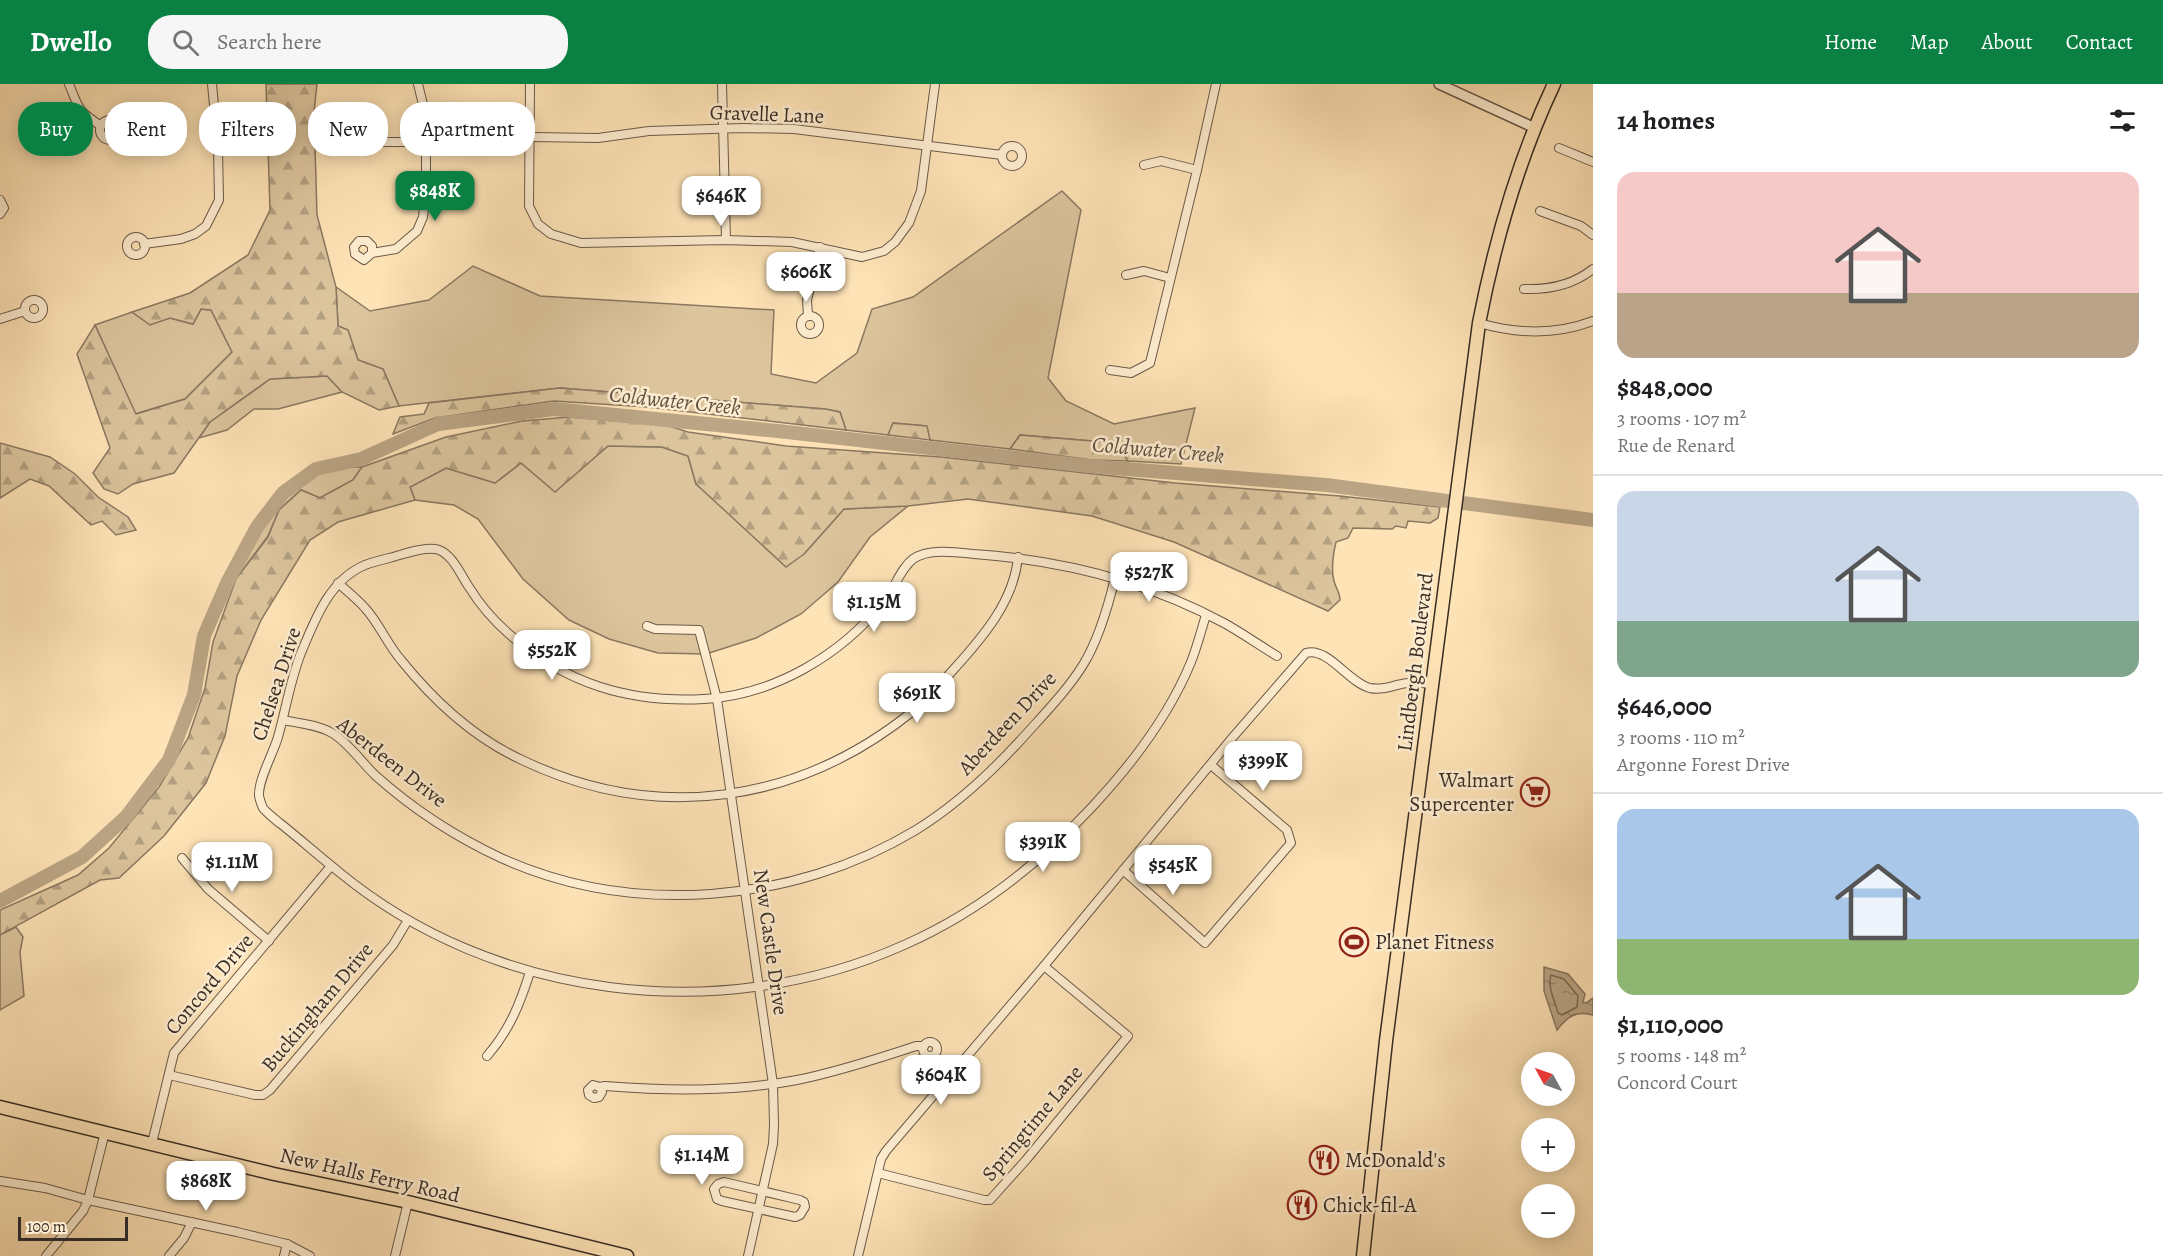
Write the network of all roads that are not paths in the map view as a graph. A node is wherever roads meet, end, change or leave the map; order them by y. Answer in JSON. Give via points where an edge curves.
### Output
{"nodes":[{"id":1,"x":69,"y":84,"type":"edge"},
{"id":2,"x":212,"y":84,"type":"edge"},
{"id":3,"x":418,"y":84,"type":"edge"},
{"id":4,"x":530,"y":84,"type":"edge"},
{"id":5,"x":722,"y":84,"type":"edge"},
{"id":6,"x":935,"y":84,"type":"edge"},
{"id":7,"x":1216,"y":84,"type":"edge"},
{"id":8,"x":1439,"y":84,"type":"edge"},
{"id":9,"x":1554,"y":84,"type":"edge"},
{"id":10,"x":1457,"y":88,"type":"edge"},
{"id":11,"x":422,"y":102,"type":"edge"},
{"id":12,"x":530,"y":102,"type":"edge"},
{"id":13,"x":101,"y":126,"type":"dead end"},
{"id":14,"x":722,"y":128,"type":"junction"},
{"id":15,"x":1535,"y":128,"type":"junction"},
{"id":16,"x":535,"y":137,"type":"edge"},
{"id":17,"x":926,"y":147,"type":"junction"},
{"id":18,"x":1559,"y":148,"type":"dead end"},
{"id":19,"x":1002,"y":155,"type":"dead end"},
{"id":20,"x":425,"y":156,"type":"edge"},
{"id":21,"x":529,"y":156,"type":"edge"},
{"id":22,"x":1593,"y":162,"type":"edge"},
{"id":23,"x":1144,"y":165,"type":"dead end"},
{"id":24,"x":1197,"y":170,"type":"junction"},
{"id":25,"x":0,"y":200,"type":"edge"},
{"id":26,"x":1540,"y":211,"type":"dead end"},
{"id":27,"x":0,"y":214,"type":"edge"},
{"id":28,"x":1593,"y":235,"type":"edge"},
{"id":29,"x":726,"y":240,"type":"junction"},
{"id":30,"x":144,"y":244,"type":"dead end"},
{"id":31,"x":820,"y":247,"type":"junction"},
{"id":32,"x":372,"y":253,"type":"dead end"},
{"id":33,"x":1593,"y":269,"type":"edge"},
{"id":34,"x":1126,"y":275,"type":"dead end"},
{"id":35,"x":1170,"y":278,"type":"junction"},
{"id":36,"x":1524,"y":289,"type":"dead end"},
{"id":37,"x":25,"y":311,"type":"dead end"},
{"id":38,"x":808,"y":316,"type":"dead end"},
{"id":39,"x":0,"y":319,"type":"edge"},
{"id":40,"x":1593,"y":321,"type":"edge"},
{"id":41,"x":1479,"y":323,"type":"junction"},
{"id":42,"x":1110,"y":370,"type":"dead end"},
{"id":43,"x":1018,"y":557,"type":"junction"},
{"id":44,"x":1115,"y":578,"type":"junction"},
{"id":45,"x":338,"y":583,"type":"junction"},
{"id":46,"x":1206,"y":615,"type":"junction"},
{"id":47,"x":647,"y":626,"type":"dead end"},
{"id":48,"x":1277,"y":656,"type":"dead end"},
{"id":49,"x":1431,"y":684,"type":"junction"},
{"id":50,"x":717,"y":699,"type":"junction"},
{"id":51,"x":283,"y":720,"type":"junction"},
{"id":52,"x":1211,"y":765,"type":"junction"},
{"id":53,"x":730,"y":795,"type":"junction"},
{"id":54,"x":182,"y":858,"type":"dead end"},
{"id":55,"x":331,"y":866,"type":"junction"},
{"id":56,"x":1123,"y":870,"type":"junction"},
{"id":57,"x":746,"y":890,"type":"junction"},
{"id":58,"x":408,"y":920,"type":"junction"},
{"id":59,"x":269,"y":941,"type":"junction"},
{"id":60,"x":1044,"y":966,"type":"junction"},
{"id":61,"x":530,"y":972,"type":"junction"},
{"id":62,"x":759,"y":986,"type":"junction"},
{"id":63,"x":924,"y":1046,"type":"dead end"},
{"id":64,"x":487,"y":1056,"type":"dead end"},
{"id":65,"x":169,"y":1075,"type":"junction"},
{"id":66,"x":773,"y":1084,"type":"junction"},
{"id":67,"x":600,"y":1088,"type":"dead end"},
{"id":68,"x":0,"y":1107,"type":"edge"},
{"id":69,"x":105,"y":1132,"type":"junction"},
{"id":70,"x":152,"y":1143,"type":"junction"},
{"id":71,"x":878,"y":1173,"type":"junction"},
{"id":72,"x":0,"y":1181,"type":"edge"},
{"id":73,"x":762,"y":1190,"type":"junction"},
{"id":74,"x":88,"y":1200,"type":"junction"},
{"id":75,"x":408,"y":1203,"type":"junction"},
{"id":76,"x":757,"y":1209,"type":"junction"},
{"id":77,"x":192,"y":1222,"type":"junction"},
{"id":78,"x":287,"y":1244,"type":"junction"},
{"id":79,"x":46,"y":1256,"type":"edge"},
{"id":80,"x":169,"y":1256,"type":"edge"},
{"id":81,"x":284,"y":1256,"type":"edge"},
{"id":82,"x":310,"y":1256,"type":"edge"},
{"id":83,"x":395,"y":1256,"type":"edge"},
{"id":84,"x":627,"y":1256,"type":"edge"},
{"id":85,"x":748,"y":1256,"type":"edge"},
{"id":86,"x":858,"y":1256,"type":"edge"},
{"id":87,"x":1363,"y":1256,"type":"edge"}],
"edges":[{"from":1,"to":13,"type":"street","via":[[82,113]]},
{"from":2,"to":30,"type":"street","via":[[219,183],[214,212],[206,226],[195,234]]},
{"from":3,"to":11,"type":"street"},
{"from":4,"to":12,"type":"street"},
{"from":5,"to":14,"type":"street"},
{"from":6,"to":17,"type":"street"},
{"from":7,"to":24,"type":"street"},
{"from":8,"to":10,"type":"street"},
{"from":9,"to":15,"type":"main road","name":"Lindbergh Boulevard"},
{"from":10,"to":15,"type":"street"},
{"from":14,"to":16,"type":"street","name":"Gravelle Lane","via":[[598,138]]},
{"from":14,"to":17,"type":"street","name":"Gravelle Lane","via":[[794,129]]},
{"from":14,"to":29,"type":"street"},
{"from":15,"to":41,"type":"main road","name":"Lindbergh Boulevard","via":[[1500,231]]},
{"from":17,"to":19,"type":"street","name":"Gravelle Lane"},
{"from":17,"to":31,"type":"street","via":[[921,191],[909,222],[895,242],[884,251],[862,257]]},
{"from":18,"to":22,"type":"street"},
{"from":20,"to":32,"type":"street","via":[[423,217],[417,231],[396,249]]},
{"from":21,"to":29,"type":"street","via":[[529,206],[545,231],[568,241]]},
{"from":23,"to":24,"type":"street","via":[[1161,161]]},
{"from":24,"to":35,"type":"street"},
{"from":25,"to":27,"type":"street","via":[[4,208]]},
{"from":26,"to":28,"type":"street","via":[[1581,226]]},
{"from":29,"to":31,"type":"street"},
{"from":31,"to":38,"type":"street","via":[[807,300]]},
{"from":33,"to":36,"type":"street","via":[[1560,286]]},
{"from":34,"to":35,"type":"street","via":[[1144,271]]},
{"from":35,"to":42,"type":"street","via":[[1150,363],[1131,373]]},
{"from":37,"to":39,"type":"street"},
{"from":40,"to":41,"type":"street","via":[[1569,329],[1536,332]]},
{"from":41,"to":49,"type":"main road","name":"Lindbergh Boulevard"},
{"from":43,"to":44,"type":"street"},
{"from":43,"to":50,"type":"street","via":[[954,552],[915,557],[864,625],[822,659],[781,680]]},
{"from":43,"to":53,"type":"street","via":[[1012,585],[991,624],[914,710],[879,737],[839,760],[782,783]]},
{"from":44,"to":46,"type":"street"},
{"from":44,"to":57,"type":"street","name":"Aberdeen Drive","via":[[1084,663],[1006,758],[971,789],[916,830],[872,853],[801,879]]},
{"from":45,"to":50,"type":"street","name":"Chelsea Drive","via":[[365,565],[432,548],[439,550],[453,560],[466,584],[498,624],[558,670],[606,690],[650,699]]},
{"from":45,"to":51,"type":"street","name":"Chelsea Drive","via":[[313,626],[295,669]]},
{"from":45,"to":53,"type":"street","via":[[366,609],[392,649],[444,707],[520,759],[570,780],[627,794],[695,798]]},
{"from":46,"to":48,"type":"street"},
{"from":46,"to":62,"type":"street","via":[[1191,662],[1147,741],[1107,791],[1017,879],[963,914],[898,948],[837,970]]},
{"from":47,"to":50,"type":"street","name":"New Castle Drive","via":[[699,630]]},
{"from":49,"to":52,"type":"street","via":[[1411,682],[1386,689],[1371,688],[1358,683],[1340,666],[1312,651],[1306,653]]},
{"from":49,"to":87,"type":"main road","name":"Lindbergh Boulevard","via":[[1384,1051]]},
{"from":50,"to":53,"type":"street","name":"New Castle Drive"},
{"from":51,"to":55,"type":"street","name":"Chelsea Drive","via":[[259,790],[260,801],[266,812]]},
{"from":51,"to":57,"type":"street","name":"Aberdeen Drive","via":[[335,734],[376,776],[417,809],[476,845],[520,865],[593,887],[634,893],[680,895]]},
{"from":52,"to":56,"type":"street"},
{"from":52,"to":56,"type":"street","via":[[1287,830],[1291,843],[1205,943]]},
{"from":53,"to":57,"type":"street","name":"New Castle Drive"},
{"from":54,"to":59,"type":"street","via":[[208,889]]},
{"from":55,"to":58,"type":"street"},
{"from":55,"to":59,"type":"street","name":"Concord Drive"},
{"from":56,"to":60,"type":"street"},
{"from":57,"to":62,"type":"street","name":"New Castle Drive"},
{"from":58,"to":61,"type":"street","via":[[466,948]]},
{"from":58,"to":65,"type":"street","name":"Buckingham Drive","via":[[393,945],[263,1095]]},
{"from":59,"to":65,"type":"street","name":"Concord Drive","via":[[174,1053]]},
{"from":60,"to":71,"type":"street","via":[[892,1142]]},
{"from":60,"to":71,"type":"street","name":"Springtime Lane","via":[[1128,1036],[990,1200]]},
{"from":61,"to":62,"type":"street","via":[[653,991],[705,992]]},
{"from":61,"to":64,"type":"street","via":[[514,1017]]},
{"from":62,"to":66,"type":"street","name":"New Castle Drive"},
{"from":63,"to":66,"type":"street"},
{"from":65,"to":70,"type":"street","name":"Concord Drive"},
{"from":66,"to":67,"type":"street","via":[[698,1090]]},
{"from":66,"to":73,"type":"street","name":"New Castle Drive","via":[[773,1144]]},
{"from":68,"to":69,"type":"main road","name":"New Halls Ferry Road"},
{"from":69,"to":70,"type":"main road","name":"New Halls Ferry Road"},
{"from":69,"to":74,"type":"street"},
{"from":70,"to":75,"type":"main road","name":"New Halls Ferry Road"},
{"from":71,"to":86,"type":"street"},
{"from":72,"to":74,"type":"street"},
{"from":73,"to":76,"type":"street","name":"New Castle Drive"},
{"from":73,"to":76,"type":"street","via":[[800,1200],[805,1207],[795,1217]]},
{"from":73,"to":76,"type":"street","via":[[724,1182],[714,1189],[717,1199]]},
{"from":74,"to":77,"type":"street"},
{"from":74,"to":79,"type":"street"},
{"from":75,"to":83,"type":"street"},
{"from":75,"to":84,"type":"main road","name":"New Halls Ferry Road"},
{"from":76,"to":85,"type":"street","name":"New Castle Drive"},
{"from":77,"to":78,"type":"street"},
{"from":77,"to":80,"type":"street"},
{"from":78,"to":81,"type":"street"},
{"from":78,"to":82,"type":"street"}]}
